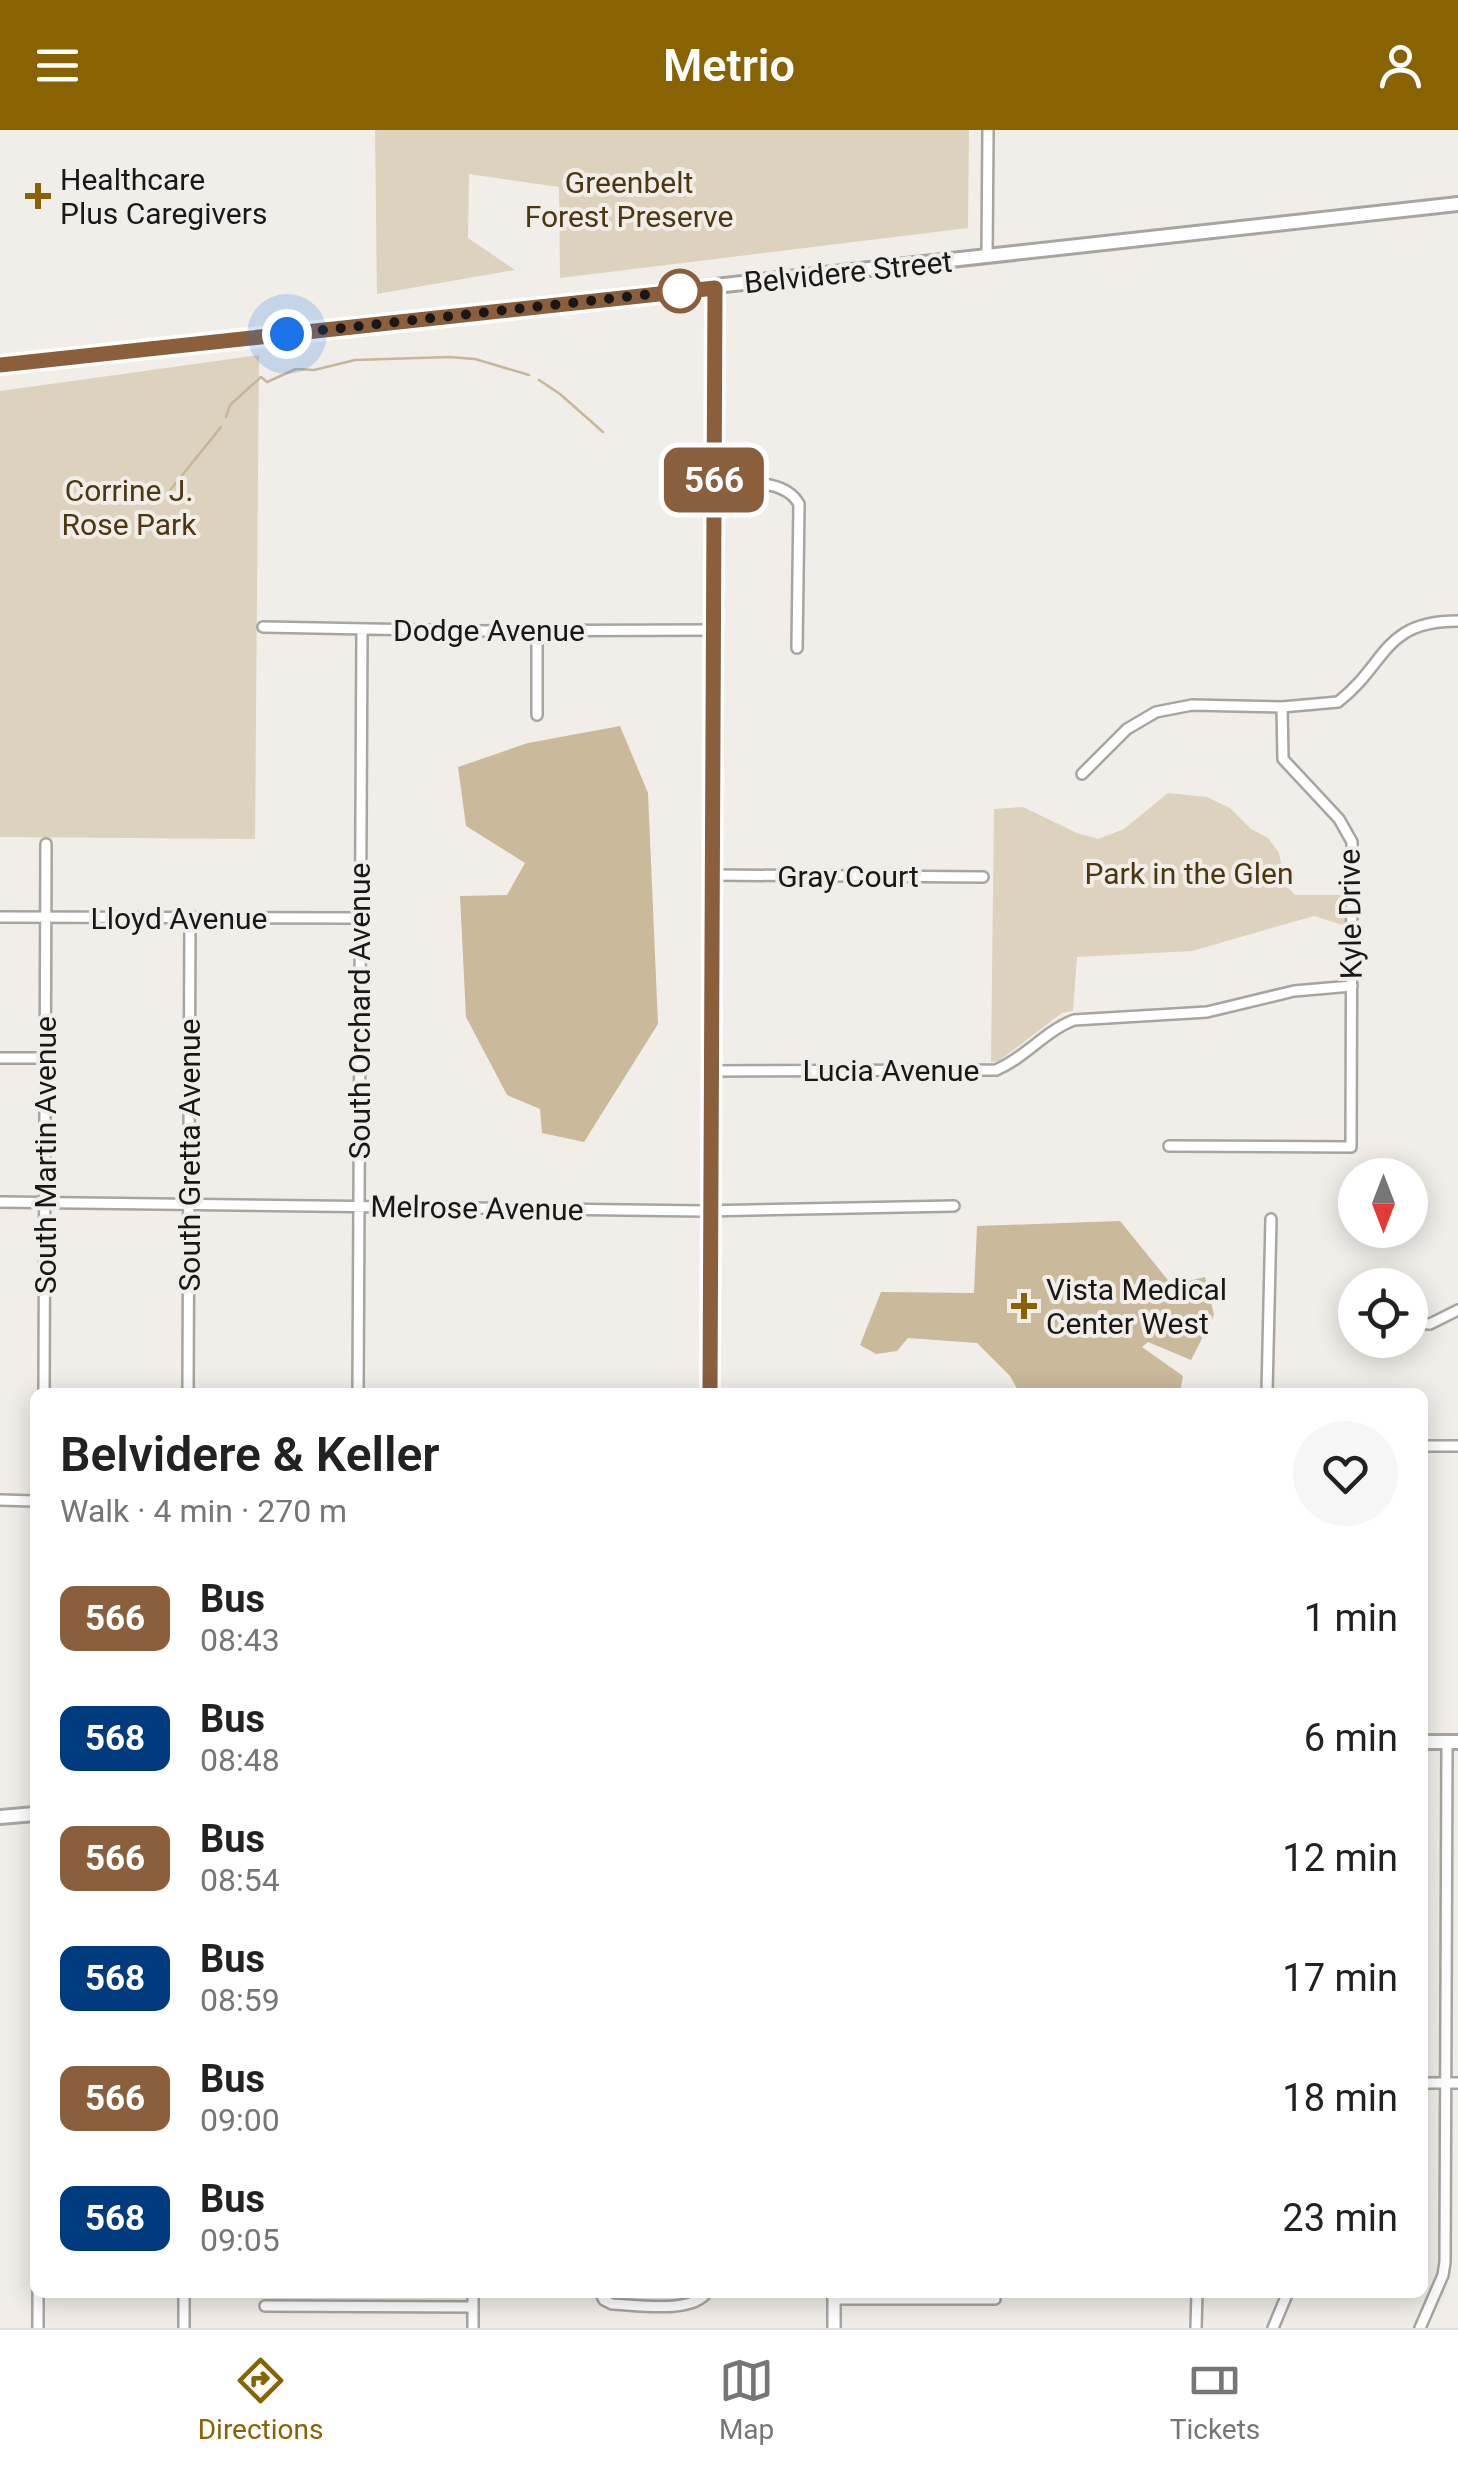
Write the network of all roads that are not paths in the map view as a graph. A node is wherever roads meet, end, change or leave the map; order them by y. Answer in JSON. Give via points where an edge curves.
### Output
{"nodes":[{"id":1,"x":988,"y":130,"type":"edge"},
{"id":2,"x":1458,"y":204,"type":"edge"},
{"id":3,"x":987,"y":256,"type":"junction"},
{"id":4,"x":715,"y":288,"type":"junction"},
{"id":5,"x":0,"y":365,"type":"edge"},
{"id":6,"x":714,"y":483,"type":"junction"},
{"id":7,"x":1458,"y":621,"type":"edge"},
{"id":8,"x":263,"y":627,"type":"dead end"},
{"id":9,"x":362,"y":629,"type":"junction"},
{"id":10,"x":714,"y":630,"type":"junction"},
{"id":11,"x":537,"y":631,"type":"junction"},
{"id":12,"x":797,"y":648,"type":"dead end"},
{"id":13,"x":1282,"y":706,"type":"junction"},
{"id":14,"x":537,"y":715,"type":"dead end"},
{"id":15,"x":1082,"y":774,"type":"dead end"},
{"id":16,"x":46,"y":844,"type":"dead end"},
{"id":17,"x":713,"y":875,"type":"junction"},
{"id":18,"x":983,"y":877,"type":"dead end"},
{"id":19,"x":0,"y":917,"type":"edge"},
{"id":20,"x":46,"y":917,"type":"junction"},
{"id":21,"x":190,"y":918,"type":"junction"},
{"id":22,"x":359,"y":918,"type":"junction"},
{"id":23,"x":1352,"y":986,"type":"junction"},
{"id":24,"x":0,"y":1058,"type":"edge"},
{"id":25,"x":45,"y":1058,"type":"junction"},
{"id":26,"x":712,"y":1071,"type":"junction"},
{"id":27,"x":1169,"y":1146,"type":"dead end"},
{"id":28,"x":0,"y":1202,"type":"edge"},
{"id":29,"x":45,"y":1202,"type":"junction"},
{"id":30,"x":189,"y":1204,"type":"junction"},
{"id":31,"x":359,"y":1206,"type":"junction"},
{"id":32,"x":954,"y":1206,"type":"dead end"},
{"id":33,"x":711,"y":1211,"type":"junction"},
{"id":34,"x":1271,"y":1219,"type":"dead end"},
{"id":35,"x":1458,"y":1310,"type":"edge"},
{"id":36,"x":1428,"y":1324,"type":"edge"},
{"id":37,"x":44,"y":1388,"type":"edge"},
{"id":38,"x":188,"y":1388,"type":"edge"},
{"id":39,"x":358,"y":1388,"type":"edge"},
{"id":40,"x":710,"y":1388,"type":"edge"},
{"id":41,"x":1267,"y":1388,"type":"edge"},
{"id":42,"x":1428,"y":1446,"type":"edge"},
{"id":43,"x":1458,"y":1446,"type":"edge"},
{"id":44,"x":0,"y":1500,"type":"edge"},
{"id":45,"x":30,"y":1500,"type":"edge"},
{"id":46,"x":1452,"y":1742,"type":"edge"},
{"id":47,"x":30,"y":1814,"type":"edge"},
{"id":48,"x":0,"y":1816,"type":"edge"},
{"id":49,"x":1428,"y":2083,"type":"edge"},
{"id":50,"x":1445,"y":2083,"type":"junction"},
{"id":51,"x":1458,"y":2084,"type":"edge"},
{"id":52,"x":38,"y":2298,"type":"edge"},
{"id":53,"x":184,"y":2298,"type":"edge"},
{"id":54,"x":328,"y":2298,"type":"edge"},
{"id":55,"x":473,"y":2298,"type":"edge"},
{"id":56,"x":603,"y":2298,"type":"edge"},
{"id":57,"x":704,"y":2298,"type":"edge"},
{"id":58,"x":834,"y":2298,"type":"edge"},
{"id":59,"x":1196,"y":2298,"type":"edge"},
{"id":60,"x":1286,"y":2298,"type":"edge"},
{"id":61,"x":265,"y":2306,"type":"dead end"},
{"id":62,"x":328,"y":2306,"type":"junction"},
{"id":63,"x":473,"y":2307,"type":"junction"},
{"id":64,"x":38,"y":2328,"type":"edge"},
{"id":65,"x":184,"y":2328,"type":"edge"},
{"id":66,"x":473,"y":2328,"type":"edge"},
{"id":67,"x":834,"y":2328,"type":"edge"},
{"id":68,"x":1196,"y":2328,"type":"edge"},
{"id":69,"x":1273,"y":2328,"type":"edge"},
{"id":70,"x":1420,"y":2328,"type":"edge"}],
"edges":[{"from":1,"to":3,"type":"street"},
{"from":2,"to":3,"type":"main road","name":"Belvidere Street"},
{"from":3,"to":4,"type":"main road","name":"Belvidere Street"},
{"from":4,"to":5,"type":"main road","name":"Belvidere Street"},
{"from":4,"to":6,"type":"street"},
{"from":6,"to":10,"type":"street"},
{"from":6,"to":12,"type":"street","via":[[780,486],[793,494]]},
{"from":7,"to":13,"type":"street","via":[[1405,631],[1338,702]]},
{"from":8,"to":9,"type":"street","name":"Dodge Avenue"},
{"from":9,"to":11,"type":"street","name":"Dodge Avenue"},
{"from":9,"to":22,"type":"street","name":"South Orchard Avenue"},
{"from":10,"to":11,"type":"street","name":"Dodge Avenue"},
{"from":10,"to":17,"type":"street"},
{"from":11,"to":14,"type":"street"},
{"from":13,"to":15,"type":"street","via":[[1156,712],[1127,729]]},
{"from":13,"to":23,"type":"street","name":"Kyle Drive","via":[[1283,759],[1352,842]]},
{"from":16,"to":20,"type":"street","name":"South Martin Avenue"},
{"from":17,"to":18,"type":"street","name":"Gray Court"},
{"from":17,"to":26,"type":"street"},
{"from":19,"to":20,"type":"street","name":"Lloyd Avenue"},
{"from":20,"to":21,"type":"street","name":"Lloyd Avenue"},
{"from":20,"to":25,"type":"street","name":"South Martin Avenue"},
{"from":21,"to":22,"type":"street","name":"Lloyd Avenue"},
{"from":21,"to":30,"type":"street","name":"South Gretta Avenue"},
{"from":22,"to":31,"type":"street","name":"South Orchard Avenue"},
{"from":23,"to":26,"type":"street","name":"Lucia Avenue","via":[[1308,988],[1207,1012],[1074,1020],[996,1070]]},
{"from":23,"to":27,"type":"street","name":"Kyle Drive","via":[[1356,1150]]},
{"from":24,"to":25,"type":"street"},
{"from":25,"to":29,"type":"street","name":"South Martin Avenue"},
{"from":26,"to":33,"type":"street"},
{"from":28,"to":29,"type":"street","name":"Melrose Avenue"},
{"from":29,"to":30,"type":"street","name":"Melrose Avenue"},
{"from":29,"to":37,"type":"street","name":"South Martin Avenue"},
{"from":30,"to":31,"type":"street","name":"Melrose Avenue"},
{"from":30,"to":38,"type":"street","name":"South Gretta Avenue"},
{"from":31,"to":33,"type":"street","name":"Melrose Avenue"},
{"from":31,"to":39,"type":"street","name":"South Orchard Avenue"},
{"from":32,"to":33,"type":"street","name":"Melrose Avenue"},
{"from":33,"to":40,"type":"street"},
{"from":34,"to":41,"type":"street"},
{"from":35,"to":36,"type":"street"},
{"from":42,"to":43,"type":"street"},
{"from":44,"to":45,"type":"street"},
{"from":46,"to":50,"type":"street"},
{"from":47,"to":48,"type":"main road"},
{"from":49,"to":50,"type":"street"},
{"from":50,"to":51,"type":"street"},
{"from":50,"to":70,"type":"street","via":[[1445,2262]]},
{"from":52,"to":64,"type":"street"},
{"from":53,"to":65,"type":"street"},
{"from":54,"to":62,"type":"street"},
{"from":55,"to":63,"type":"street"},
{"from":56,"to":57,"type":"street","via":[[612,2304],[690,2306]]},
{"from":58,"to":67,"type":"street"},
{"from":59,"to":68,"type":"street"},
{"from":60,"to":69,"type":"street"},
{"from":61,"to":62,"type":"street"},
{"from":62,"to":63,"type":"street"},
{"from":63,"to":66,"type":"street"}]}
